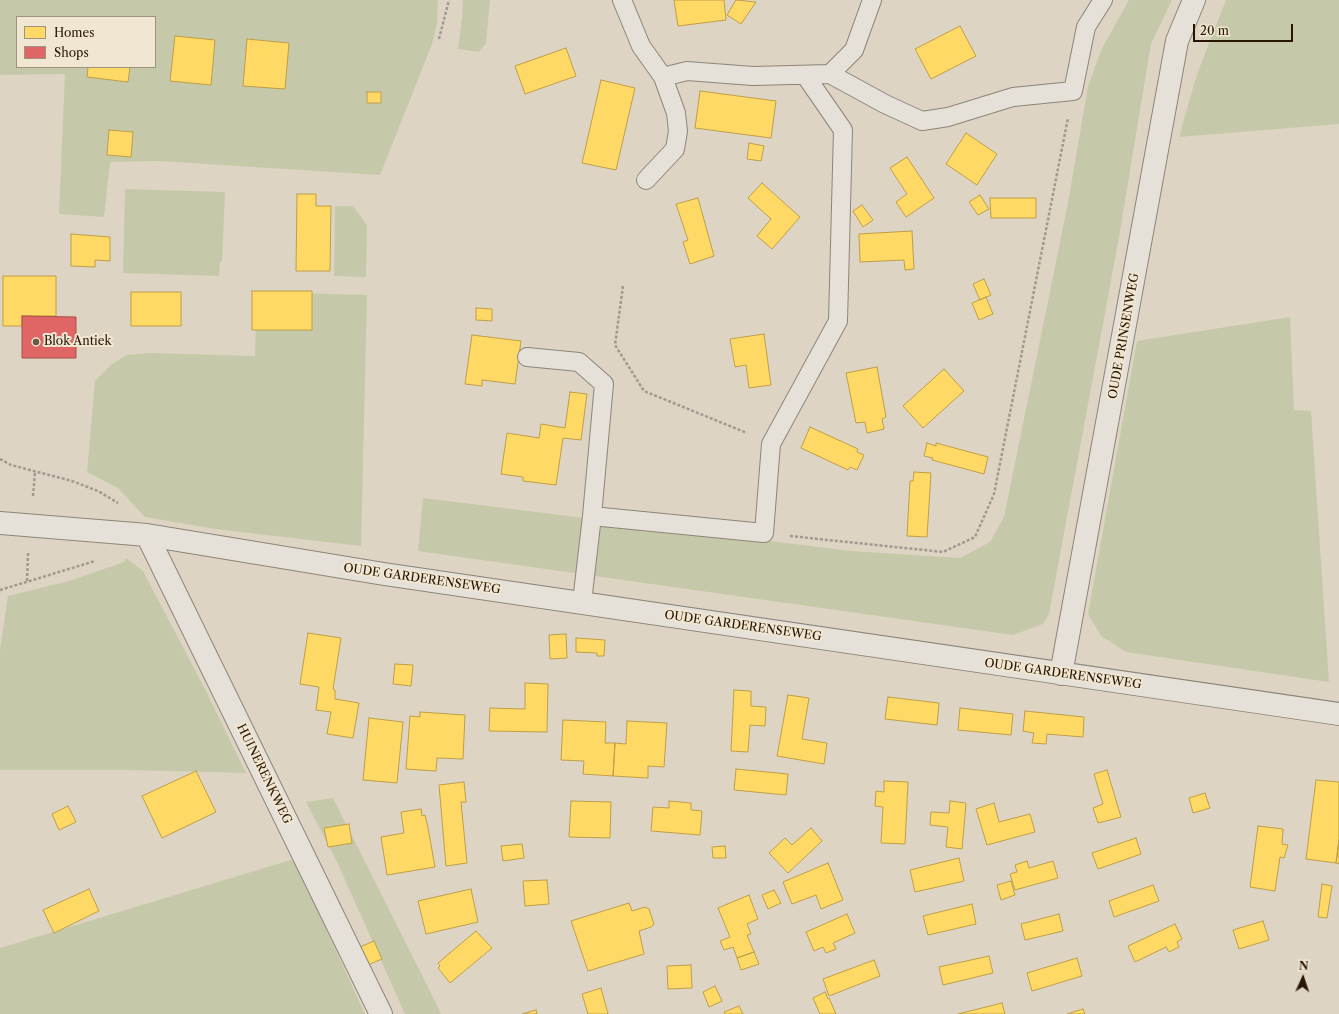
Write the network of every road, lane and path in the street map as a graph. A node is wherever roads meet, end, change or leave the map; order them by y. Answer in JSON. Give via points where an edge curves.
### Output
{"nodes":[{"id":1,"x":449,"y":0,"type":"edge"},
{"id":2,"x":622,"y":0,"type":"edge"},
{"id":3,"x":872,"y":0,"type":"edge"},
{"id":4,"x":1103,"y":0,"type":"edge"},
{"id":5,"x":1194,"y":0,"type":"edge"},
{"id":6,"x":439,"y":39,"type":"dead end"},
{"id":7,"x":830,"y":74,"type":"junction"},
{"id":8,"x":806,"y":75,"type":"junction"},
{"id":9,"x":663,"y":77,"type":"junction"},
{"id":10,"x":1073,"y":91,"type":"junction"},
{"id":11,"x":646,"y":180,"type":"dead end"},
{"id":12,"x":623,"y":286,"type":"dead end"},
{"id":13,"x":527,"y":357,"type":"dead end"},
{"id":14,"x":771,"y":444,"type":"junction"},
{"id":15,"x":0,"y":459,"type":"edge"},
{"id":16,"x":592,"y":516,"type":"junction"},
{"id":17,"x":0,"y":523,"type":"edge"},
{"id":18,"x":764,"y":533,"type":"junction"},
{"id":19,"x":147,"y":534,"type":"junction"},
{"id":20,"x":27,"y":581,"type":"dead end"},
{"id":21,"x":0,"y":590,"type":"edge"},
{"id":22,"x":582,"y":602,"type":"junction"},
{"id":23,"x":1061,"y":674,"type":"junction"},
{"id":24,"x":1339,"y":714,"type":"edge"},
{"id":25,"x":381,"y":1014,"type":"edge"}],
"edges":[{"from":1,"to":6,"type":"path"},
{"from":2,"to":9,"type":"lane","via":[[641,46]]},
{"from":3,"to":7,"type":"lane","via":[[854,50]]},
{"from":4,"to":10,"type":"lane","via":[[1086,27]]},
{"from":5,"to":23,"type":"street","name":"OUDE PRINSENWEG","via":[[1177,42]]},
{"from":7,"to":8,"type":"lane"},
{"from":7,"to":10,"type":"lane","via":[[922,121],[948,117],[1013,97]]},
{"from":8,"to":9,"type":"lane","via":[[753,76],[687,71]]},
{"from":8,"to":14,"type":"lane","via":[[843,130],[838,321]]},
{"from":9,"to":11,"type":"lane","via":[[676,113],[678,131],[675,149]]},
{"from":10,"to":18,"type":"path","via":[[994,494],[975,537],[943,552]]},
{"from":12,"to":14,"type":"path","via":[[615,345],[644,391]]},
{"from":13,"to":16,"type":"lane","via":[[579,362],[604,384]]},
{"from":14,"to":18,"type":"lane"},
{"from":15,"to":19,"type":"path","via":[[11,465],[72,481],[98,491],[116,502]]},
{"from":16,"to":18,"type":"lane"},
{"from":16,"to":22,"type":"lane"},
{"from":17,"to":19,"type":"street","name":"OUDE GARDERENSEWEG"},
{"from":19,"to":22,"type":"street","name":"OUDE GARDERENSEWEG","via":[[384,574]]},
{"from":19,"to":25,"type":"street","name":"HUINERENKWEG"},
{"from":20,"to":21,"type":"path"},
{"from":22,"to":23,"type":"street","name":"OUDE GARDERENSEWEG"},
{"from":23,"to":24,"type":"street","name":"OUDE GARDERENSEWEG"}]}
